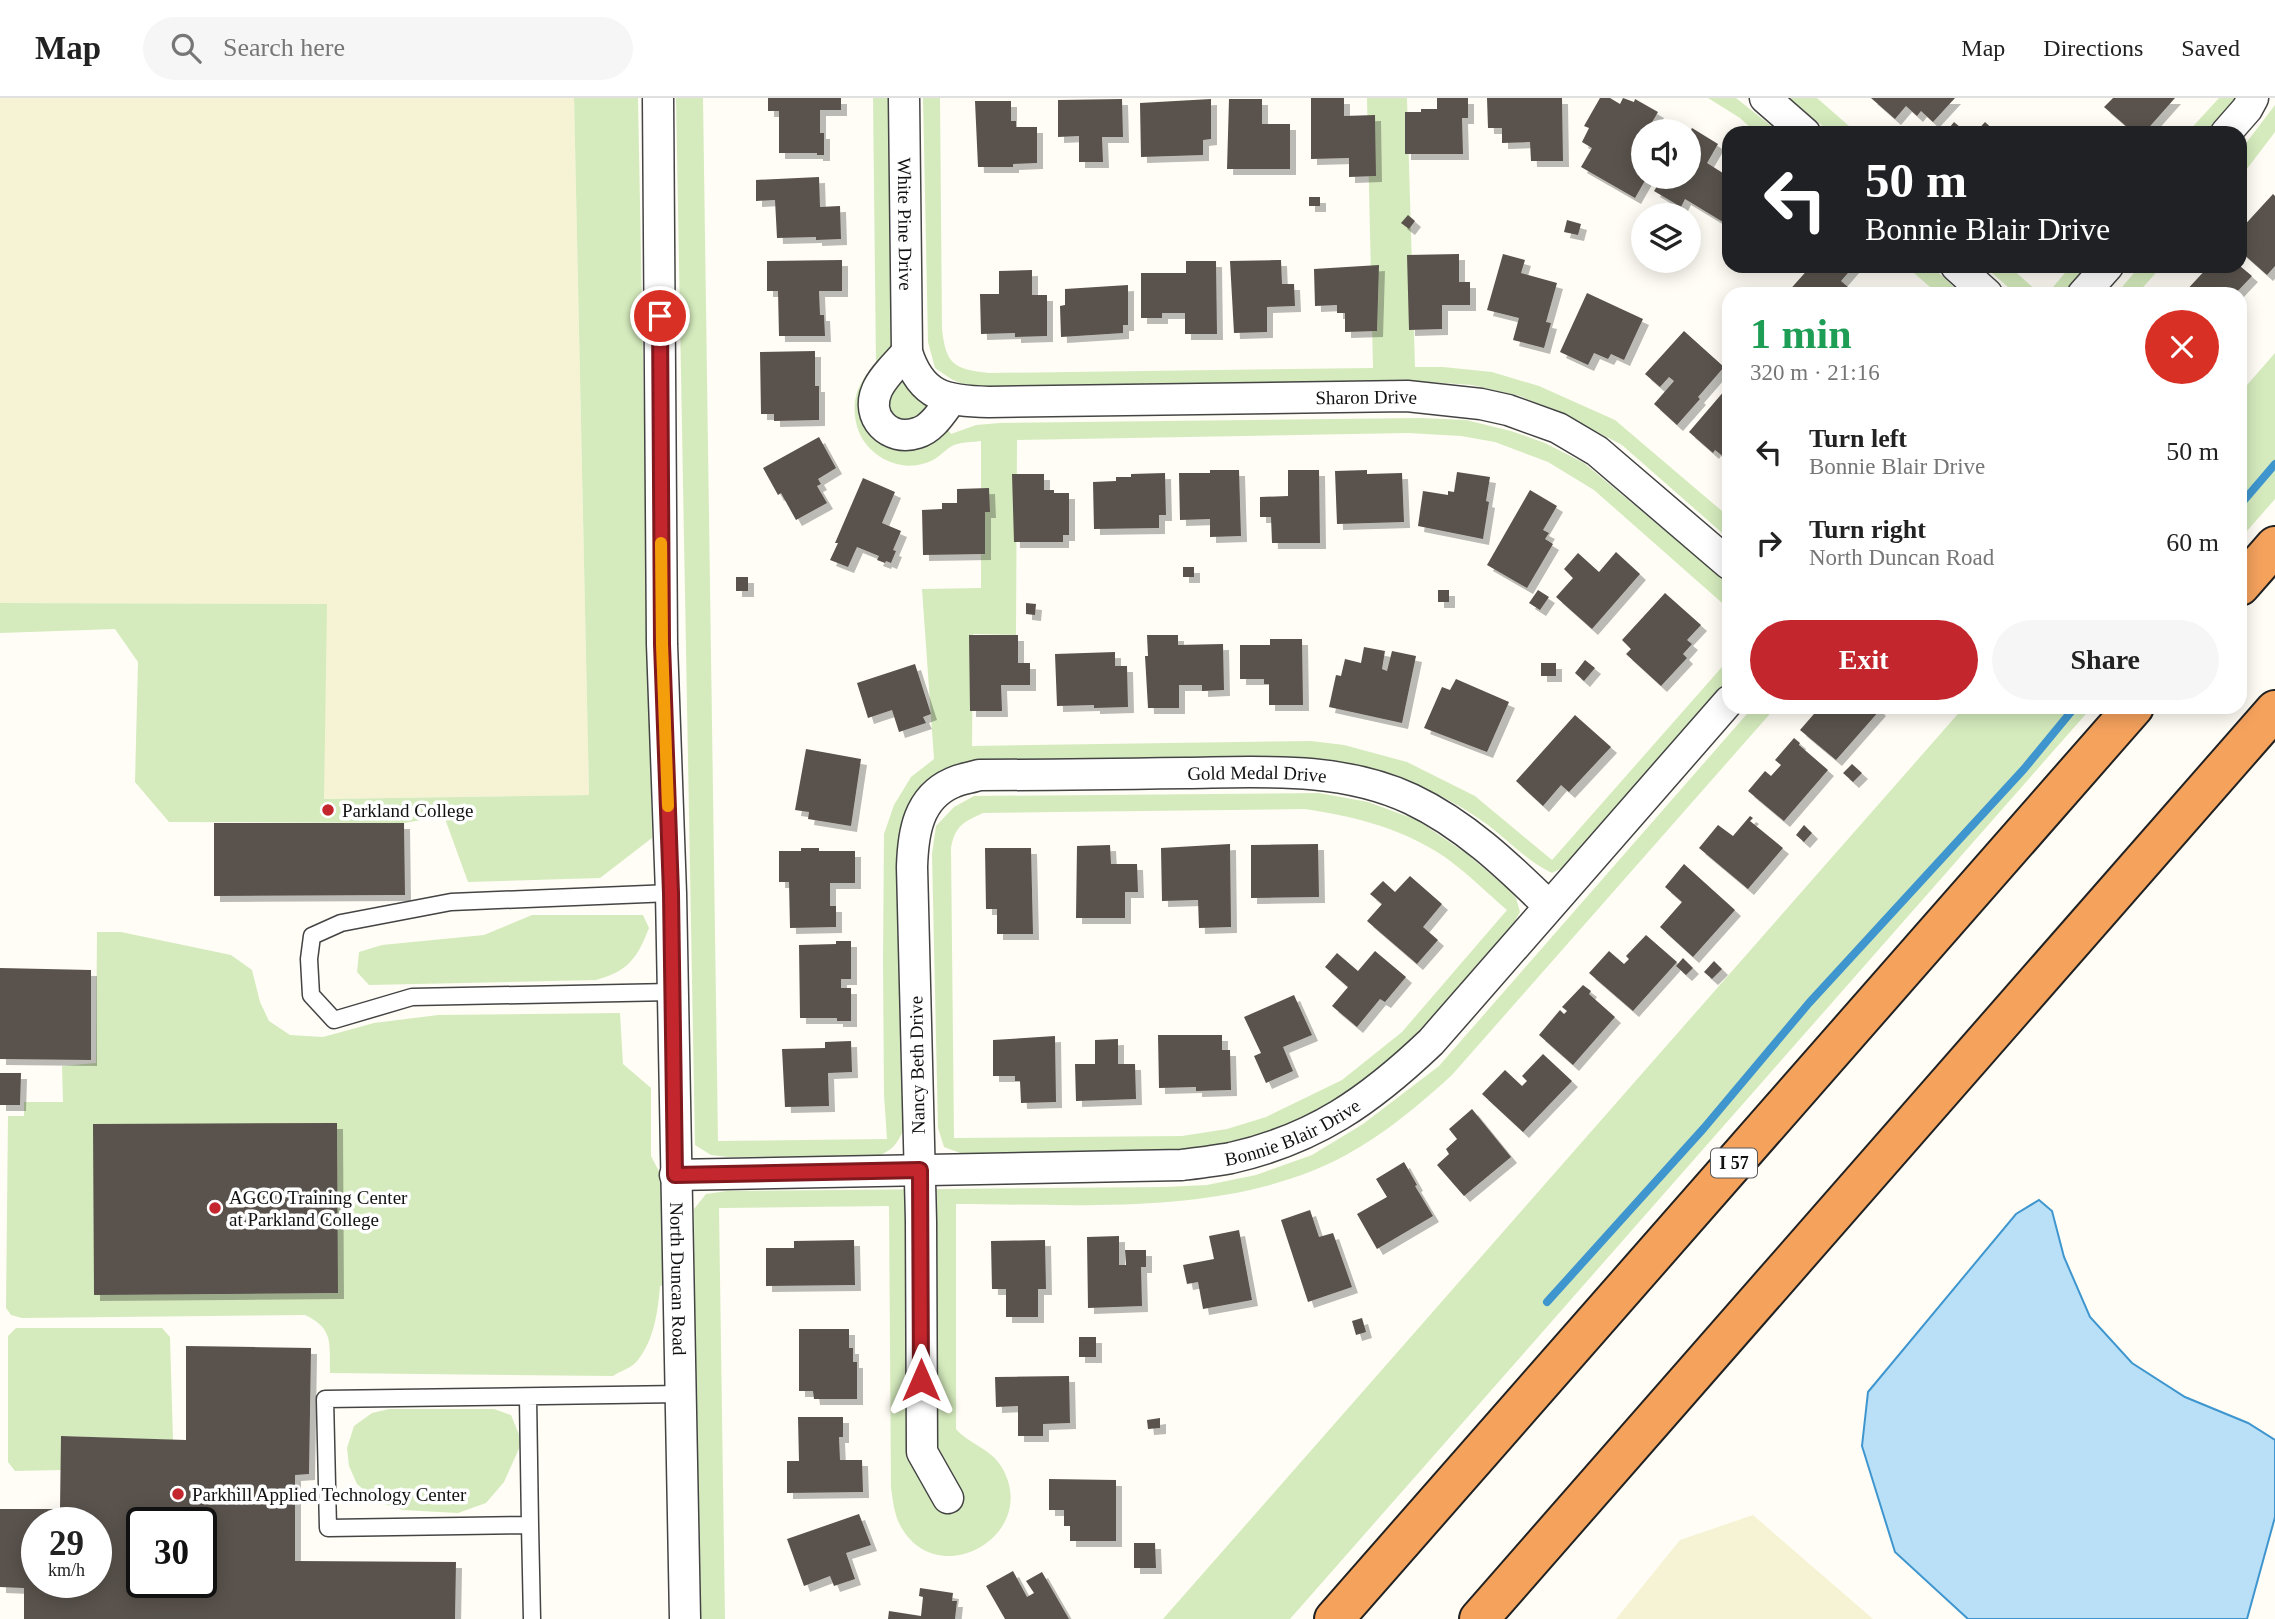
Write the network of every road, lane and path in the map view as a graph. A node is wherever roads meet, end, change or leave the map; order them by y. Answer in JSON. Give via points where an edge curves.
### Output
{"nodes":[{"id":1,"x":658,"y":98,"type":"edge"},
{"id":2,"x":904,"y":98,"type":"edge"},
{"id":3,"x":1765,"y":98,"type":"edge"},
{"id":4,"x":2253,"y":98,"type":"edge"},
{"id":5,"x":1797,"y":126,"type":"edge"},
{"id":6,"x":2232,"y":126,"type":"edge"},
{"id":7,"x":1964,"y":273,"type":"edge"},
{"id":8,"x":2102,"y":273,"type":"edge"},
{"id":9,"x":1979,"y":287,"type":"edge"},
{"id":10,"x":2089,"y":287,"type":"edge"},
{"id":11,"x":907,"y":352,"type":"junction"},
{"id":12,"x":921,"y":382,"type":"joint"},
{"id":13,"x":951,"y":400,"type":"junction"},
{"id":14,"x":2275,"y":546,"type":"edge"},
{"id":15,"x":1722,"y":558,"type":"edge"},
{"id":16,"x":2247,"y":578,"type":"edge"},
{"id":17,"x":1722,"y":709,"type":"edge"},
{"id":18,"x":2275,"y":710,"type":"edge"},
{"id":19,"x":2128,"y":714,"type":"edge"},
{"id":20,"x":931,"y":797,"type":"joint"},
{"id":21,"x":671,"y":893,"type":"junction"},
{"id":22,"x":1549,"y":906,"type":"junction"},
{"id":23,"x":673,"y":992,"type":"junction"},
{"id":24,"x":920,"y":1170,"type":"junction"},
{"id":25,"x":675,"y":1175,"type":"junction"},
{"id":26,"x":681,"y":1394,"type":"junction"},
{"id":27,"x":528,"y":1397,"type":"junction"},
{"id":28,"x":948,"y":1499,"type":"dead end"},
{"id":29,"x":530,"y":1525,"type":"junction"},
{"id":30,"x":532,"y":1619,"type":"edge"},
{"id":31,"x":685,"y":1619,"type":"edge"},
{"id":32,"x":1334,"y":1619,"type":"edge"},
{"id":33,"x":1479,"y":1619,"type":"edge"}],
"edges":[{"from":1,"to":21,"type":"street","name":"North Duncan Road","via":[[662,644]]},
{"from":2,"to":11,"type":"street","name":"White Pine Drive"},
{"from":3,"to":5,"type":"street"},
{"from":4,"to":6,"type":"street"},
{"from":7,"to":9,"type":"street"},
{"from":8,"to":10,"type":"street"},
{"from":11,"to":12,"type":"street","name":"White Pine Drive"},
{"from":11,"to":13,"type":"street","via":[[877,389],[878,423],[903,435],[918,433],[932,424]]},
{"from":12,"to":13,"type":"street","name":"Sharon Drive"},
{"from":13,"to":15,"type":"street","name":"Sharon Drive","via":[[1040,403],[1407,397],[1481,404],[1558,428],[1597,451]]},
{"from":14,"to":16,"type":"highway"},
{"from":17,"to":22,"type":"street","name":"Bonnie Blair Drive"},
{"from":18,"to":33,"type":"highway"},
{"from":19,"to":32,"type":"highway","number":"I 57"},
{"from":20,"to":22,"type":"street","name":"Gold Medal Drive","via":[[951,783],[979,775],[1264,772],[1339,777],[1379,786],[1454,822]]},
{"from":20,"to":24,"type":"street","name":"Nancy Beth Drive","via":[[919,815],[912,867]]},
{"from":21,"to":23,"type":"street","name":"North Duncan Road"},
{"from":21,"to":23,"type":"lane","via":[[451,902],[341,923],[312,936],[309,959],[312,995],[334,1020],[412,997]]},
{"from":22,"to":24,"type":"street","name":"Bonnie Blair Drive","via":[[1431,1042],[1360,1104],[1320,1127],[1271,1147],[1182,1165]]},
{"from":23,"to":25,"type":"street","name":"North Duncan Road"},
{"from":24,"to":25,"type":"street","name":"Bonnie Blair Drive"},
{"from":24,"to":28,"type":"street","name":"Nancy Beth Drive","via":[[922,1452]]},
{"from":25,"to":26,"type":"street","name":"North Duncan Road"},
{"from":26,"to":27,"type":"lane"},
{"from":26,"to":31,"type":"street","name":"North Duncan Road"},
{"from":27,"to":29,"type":"lane"},
{"from":27,"to":29,"type":"lane","via":[[325,1399],[328,1528]]},
{"from":29,"to":30,"type":"lane"}]}
